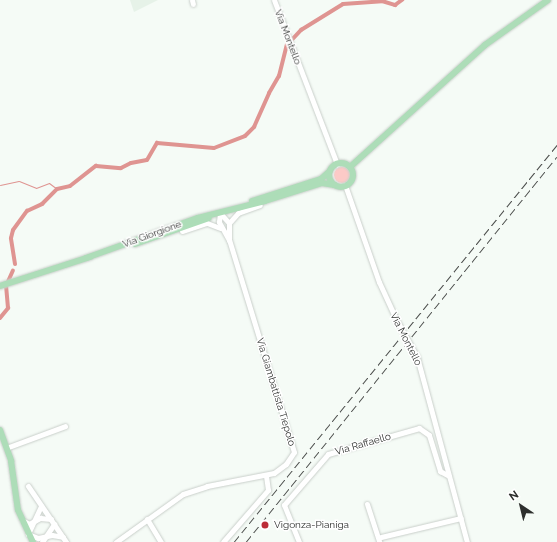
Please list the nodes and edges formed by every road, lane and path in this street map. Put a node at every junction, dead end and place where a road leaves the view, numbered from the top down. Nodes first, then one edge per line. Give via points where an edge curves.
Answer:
1 (274, 0) edge
2 (548, 0) edge
3 (337, 164) junction
4 (350, 167) junction
5 (330, 171) junction
6 (335, 185) junction
7 (345, 185) junction
8 (265, 201) junction
9 (245, 205) junction
10 (220, 213) junction
11 (229, 223) junction
12 (220, 228) junction
13 (228, 240) junction
14 (137, 243) junction
15 (86, 258) junction
16 (1, 286) edge
17 (65, 426) dead end
18 (0, 430) edge
19 (6, 448) junction
20 (266, 475) junction
21 (449, 476) junction
22 (28, 486) dead end
23 (367, 504) dead end
24 (41, 506) junction
25 (461, 518) junction
26 (21, 519) junction
27 (147, 519) junction
28 (52, 521) junction
29 (34, 522) junction
30 (28, 534) junction
31 (45, 536) junction
32 (380, 539) edge
33 (65, 540) edge
34 (33, 542) edge
35 (42, 542) edge
36 (116, 542) edge
37 (161, 542) edge
38 (223, 542) edge
39 (299, 542) edge
40 (467, 542) edge

1 - 3 street, Via Montello
2 - 4 main road via 485,45
3 - 4 main road via 344,163
3 - 5 main road
4 - 7 main road via 352,178
5 - 6 main road via 331,180
5 - 9 main road, Via Giorgione via 321,179 262,196
6 - 7 main road
6 - 8 main road, Via Giorgione via 322,183
7 - 21 street, Via Montello, bridge via 379,282 417,357
8 - 9 main road, Via Giorgione
8 - 11 street via 238,214
9 - 10 main road, Via Giorgione
10 - 11 street
10 - 12 street
10 - 14 main road, Via Giorgione via 199,223
10 - 15 main road, Via Giorgione via 183,222
11 - 13 street, Via Giambattista Tiepolo
12 - 13 street, Via Giambattista Tiepolo
12 - 14 street, Via Giorgione via 207,223
13 - 20 street, Via Giambattista Tiepolo via 294,452 280,469
14 - 15 main road, Via Giorgione
15 - 16 main road, Via Giorgione
17 - 19 street
18 - 19 main road
19 - 26 main road
20 - 27 street, Via Giambattista Tiepolo via 190,491
20 - 38 street via 268,490
21 - 25 street, Via Montello
21 - 39 street, Via Raffaello via 440,471 429,435 419,428 328,454 284,505
22 - 24 street
23 - 32 street
24 - 28 street
24 - 29 street
25 - 32 street
25 - 40 street, Via Montello
26 - 29 street via 29,524
26 - 30 main road
27 - 36 street, Via Giambattista Tiepolo
27 - 37 street
28 - 29 street via 40,518
28 - 31 street
28 - 33 street
29 - 30 street
30 - 31 street via 38,538
30 - 34 main road
31 - 33 street via 58,535
31 - 35 street

